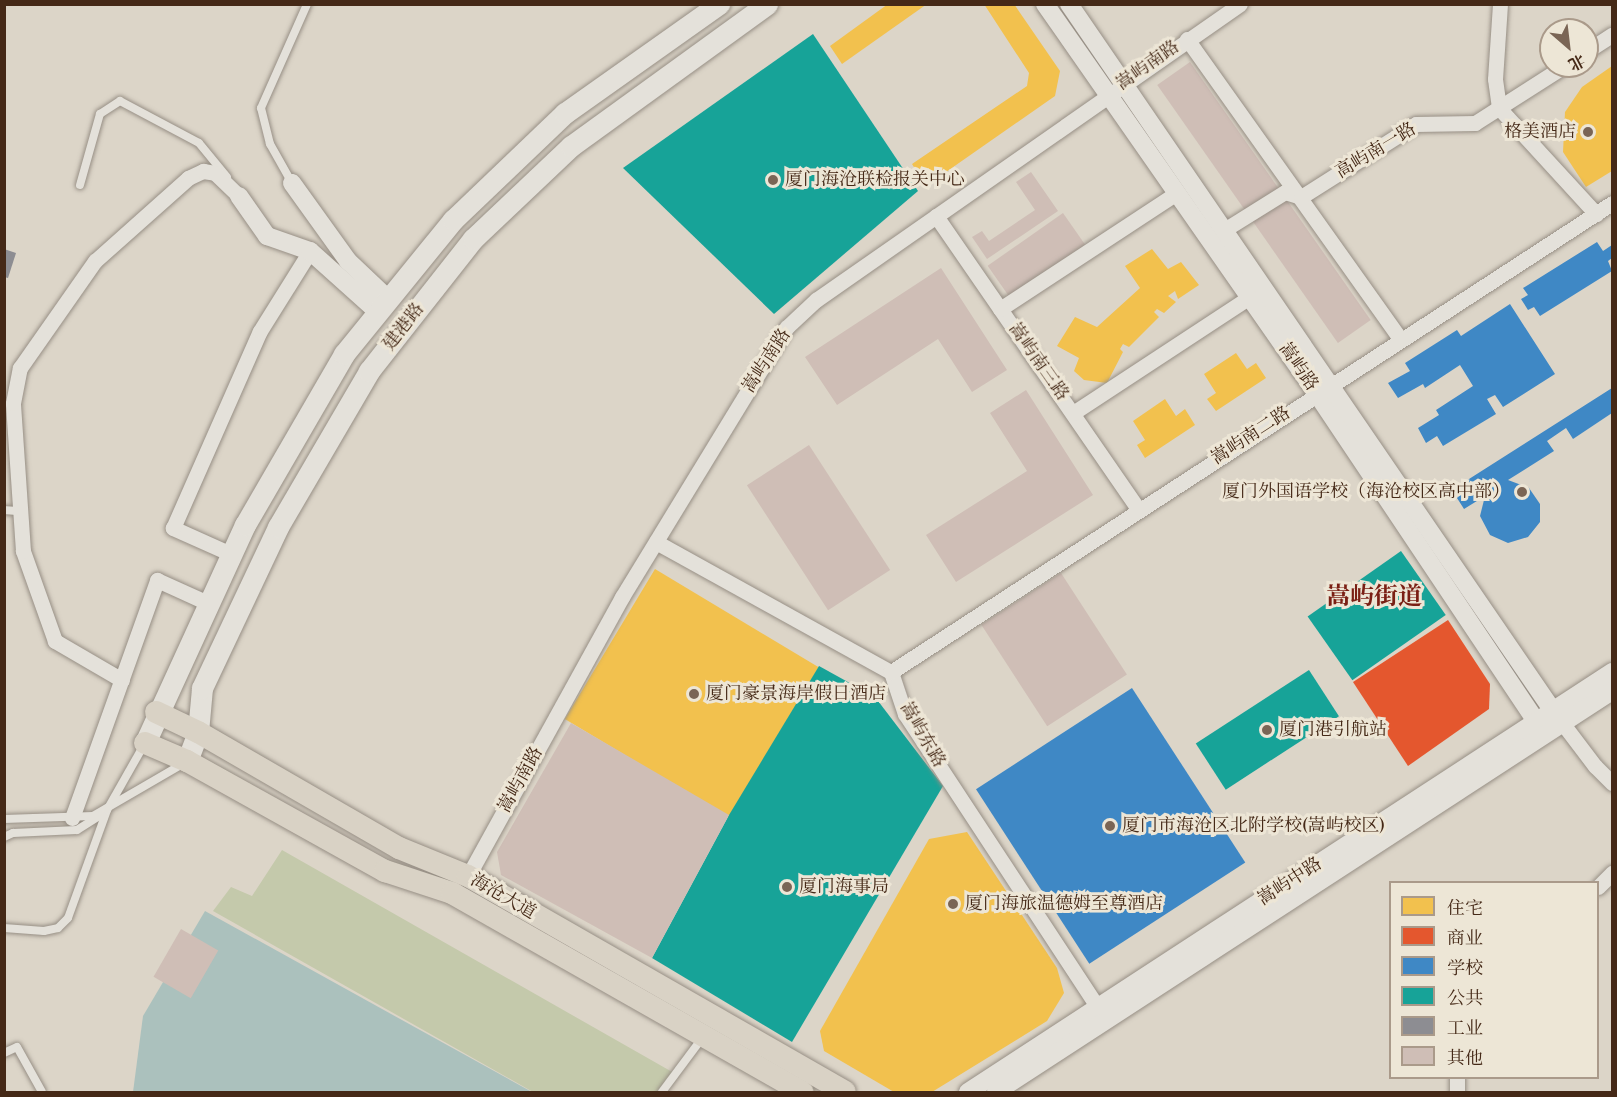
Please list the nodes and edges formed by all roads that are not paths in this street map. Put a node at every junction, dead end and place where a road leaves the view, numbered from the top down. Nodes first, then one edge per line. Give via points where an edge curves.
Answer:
1 (307, 4) edge
2 (719, 4) edge
3 (767, 4) edge
4 (1045, 4) edge
5 (1069, 4) edge
6 (1240, 4) edge
7 (1500, 4) edge
8 (1612, 35) edge
9 (1187, 39) junction
10 (1599, 43) edge
11 (1545, 78) edge
12 (1125, 81) junction
13 (1107, 94) junction
14 (1499, 108) junction
15 (292, 183) joint
16 (80, 185) dead end
17 (1175, 194) junction
18 (239, 196) junction
19 (1301, 197) junction
20 (1612, 203) edge
21 (1596, 214) junction
22 (936, 216) junction
23 (1224, 230) junction
24 (310, 251) junction
25 (1248, 298) junction
26 (383, 306) junction
27 (1000, 309) junction
28 (1400, 339) junction
29 (1332, 384) junction
30 (1317, 394) junction
31 (1073, 413) junction
32 (1138, 509) junction
33 (12, 510) edge
34 (656, 542) junction
35 (231, 554) junction
36 (208, 603) junction
37 (891, 672) junction
38 (1612, 672) edge
39 (122, 681) junction
40 (1612, 691) edge
41 (156, 712) junction
42 (1558, 717) junction
43 (1541, 728) junction
44 (198, 732) junction
45 (145, 743) junction
46 (187, 761) junction
47 (1612, 783) edge
48 (107, 810) junction
49 (72, 818) junction
50 (4, 819) edge
51 (4, 837) edge
52 (1612, 873) edge
53 (468, 876) junction
54 (1599, 886) edge
55 (4, 928) edge
56 (1104, 1011) junction
57 (704, 1036) junction
58 (4, 1045) edge
59 (17, 1047) junction
60 (4, 1053) edge
61 (42, 1092) edge
62 (662, 1092) edge
63 (802, 1092) edge
64 (845, 1092) edge
65 (968, 1092) edge
66 (996, 1092) edge

1 - 15 lane via 261,108 270,144
2 - 26 main road, 建港路 via 565,113 453,220
3 - 44 main road, 建港路 via 572,146 473,239 369,372 273,538 202,688
4 - 13 street, 嵩屿路
5 - 12 street, 嵩屿路
6 - 9 street, 嵩屿南路
7 - 14 street via 1495,79
8 - 10 street
9 - 12 street, 嵩屿南路
9 - 19 street
11 - 14 street, 高屿南一路
12 - 13 street, 嵩屿南路
12 - 23 street, 嵩屿路
13 - 17 street, 嵩屿路
13 - 22 street, 嵩屿南路
14 - 19 street, 高屿南一路 via 1474,123 1416,124
14 - 21 street
15 - 26 street
16 - 18 lane via 100,114 120,101 199,143 218,162
17 - 25 street, 嵩屿路
17 - 27 street
18 - 24 street via 267,236
18 - 33 street via 215,173 203,171 188,178 95,261 41,335 20,368 13,403
19 - 23 street, 高屿南一路 via 1285,192
19 - 28 street
20 - 21 street, 嵩屿南二路
21 - 28 street, 嵩屿南二路
22 - 27 street, 嵩屿南三路
22 - 34 street, 嵩屿南路 via 816,300 787,327
23 - 29 street, 嵩屿路
24 - 26 street
24 - 35 street via 260,331 173,528
25 - 30 street, 嵩屿路
25 - 31 street
26 - 35 main road, 建港路 via 344,354
27 - 31 street, 嵩屿南三路
28 - 29 street, 嵩屿南二路
29 - 30 street, 嵩屿南二路
29 - 42 street, 嵩屿路
30 - 32 street, 嵩屿南二路
30 - 43 street, 嵩屿路
31 - 32 street, 嵩屿南三路
32 - 37 street, 嵩屿南二路
33 - 39 street via 22,551 55,641
34 - 37 street
34 - 53 street, 嵩屿南路
35 - 36 main road, 建港路
36 - 39 street via 157,580
36 - 41 main road, 建港路
37 - 56 street, 嵩屿东路 via 905,714
38 - 42 street, 嵩屿中路
39 - 49 street
40 - 42 street, 嵩屿中路
41 - 44 main road, 海沧大道
41 - 45 main road, 建港路
42 - 43 street, 嵩屿中路
42 - 47 street via 1594,766
43 - 56 street, 嵩屿中路
44 - 46 main road, 建港路
44 - 53 main road, 海沧大道 via 399,848
45 - 46 main road, 海沧大道
45 - 48 lane
46 - 48 lane
46 - 57 main road, 海沧大道 via 386,872 453,893
48 - 49 lane
48 - 51 lane via 77,830 13,833
48 - 55 lane via 68,918 58,928 44,931
49 - 50 lane
52 - 54 street
53 - 64 main road, 海沧大道
56 - 65 street, 嵩屿中路
56 - 66 street, 嵩屿中路
57 - 62 lane
57 - 63 main road, 海沧大道
58 - 59 lane
59 - 60 lane
59 - 61 lane

